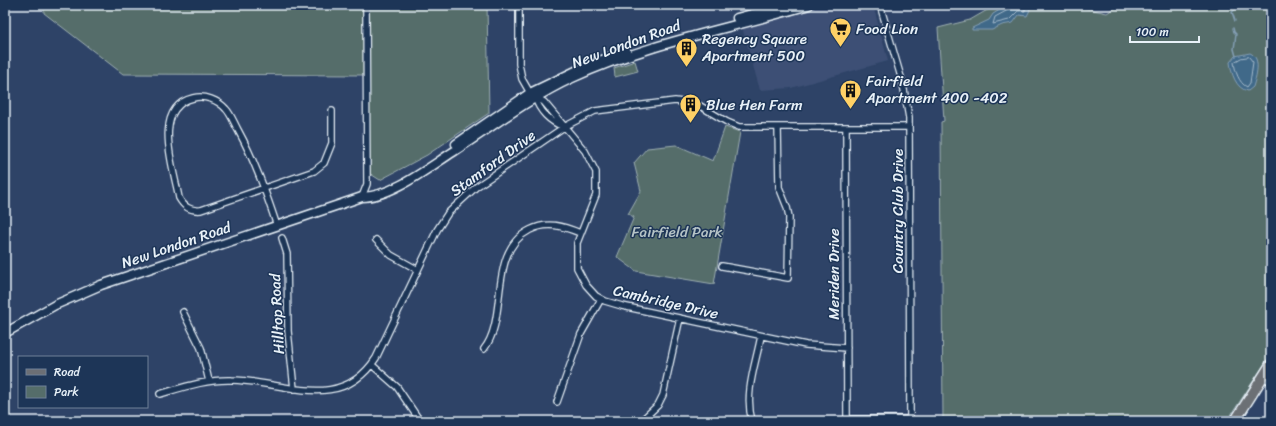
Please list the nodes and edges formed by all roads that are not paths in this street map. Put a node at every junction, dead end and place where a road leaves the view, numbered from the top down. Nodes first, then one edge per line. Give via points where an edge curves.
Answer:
1 (366, 5) edge
2 (520, 5) edge
3 (785, 5) edge
4 (809, 5) edge
5 (880, 5) edge
6 (533, 95) junction
7 (332, 111) dead end
8 (564, 127) junction
9 (778, 127) junction
10 (846, 127) junction
11 (910, 127) junction
12 (264, 189) junction
13 (362, 197) junction
14 (277, 226) junction
15 (580, 233) junction
16 (282, 238) dead end
17 (376, 240) dead end
18 (722, 266) dead end
19 (418, 270) junction
20 (601, 299) junction
21 (183, 312) dead end
22 (680, 318) junction
23 (5, 333) edge
24 (761, 336) junction
25 (846, 348) junction
26 (484, 349) dead end
27 (372, 365) junction
28 (1270, 367) edge
29 (1262, 378) junction
30 (208, 381) junction
31 (1271, 382) edge
32 (294, 389) junction
33 (160, 394) dead end
34 (558, 402) dead end
35 (847, 420) edge
36 (910, 420) edge
37 (420, 421) edge
38 (641, 421) edge
39 (752, 421) edge
40 (1235, 421) edge

1 - 13 street via 366,184
2 - 6 street via 520,69 522,79
3 - 6 main road, New London Road via 614,54 567,74
4 - 6 main road, New London Road via 648,48
5 - 11 street, Country Club Drive via 906,93
6 - 8 street, Cambridge Drive via 544,102
6 - 13 main road, New London Road via 413,177 371,197
7 - 12 street via 332,143 324,164 314,171
8 - 9 street, Stamford Drive via 595,111 679,101 703,106 733,125
8 - 15 street, Cambridge Drive via 589,156 596,172 596,195
8 - 19 street, Stamford Drive via 463,197 442,221
9 - 10 street, Stamford Drive
9 - 18 street via 779,187 786,201 789,217 788,278
10 - 11 street, Stamford Drive
10 - 25 street, Meriden Drive
11 - 36 street, Country Club Drive
12 - 12 street via 250,152 227,110 218,102 201,97 185,100 177,106 169,120 167,131 179,198 183,204 194,210 201,210
12 - 14 street
13 - 14 main road, New London Road
14 - 23 main road, New London Road via 84,292 36,314
15 - 20 street, Cambridge Drive via 576,248 577,268 586,286
15 - 26 street via 562,226 544,225 527,231 513,243 505,259 492,334
16 - 32 street, Hilltop Road via 287,254 288,331
17 - 19 street via 391,255
19 - 27 street, Stamford Drive
20 - 22 street, Cambridge Drive
20 - 34 street via 581,334
21 - 30 street via 201,348
22 - 24 street, Cambridge Drive
22 - 38 street via 663,395 658,405
24 - 25 street, Cambridge Drive via 815,347
24 - 39 street via 750,392 749,407
25 - 35 street, Meriden Drive
27 - 32 street, Stamford Drive via 354,381 334,390 314,392
27 - 37 street via 397,388
28 - 29 main road
29 - 31 street
29 - 40 main road
30 - 32 street, Stamford Drive via 234,380
30 - 33 street, Stamford Drive
35 - 36 street

